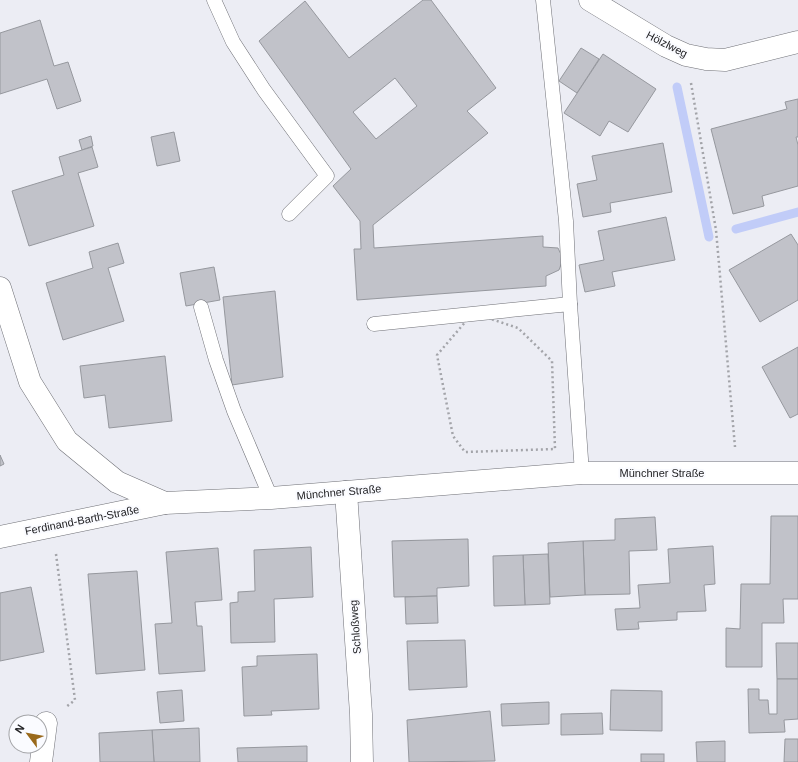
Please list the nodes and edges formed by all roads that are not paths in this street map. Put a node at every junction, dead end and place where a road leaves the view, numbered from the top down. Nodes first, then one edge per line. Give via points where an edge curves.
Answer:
1 (214, 0) edge
2 (543, 0) edge
3 (590, 0) edge
4 (798, 42) edge
5 (289, 214) dead end
6 (0, 288) edge
7 (570, 304) junction
8 (201, 307) dead end
9 (374, 324) dead end
10 (582, 473) junction
11 (798, 473) edge
12 (346, 492) junction
13 (271, 498) junction
14 (165, 503) junction
15 (0, 537) edge
16 (362, 762) edge

1 - 5 lane via 233,42 264,90 327,176
2 - 7 lane via 566,221
3 - 4 street, Hölzlweg via 666,46 706,60 725,60
6 - 14 street, Münchner Straße via 30,382 67,441 117,482
7 - 9 lane
7 - 10 lane
8 - 13 lane via 234,412
10 - 11 street, Münchner Straße
10 - 12 street, Münchner Straße
12 - 13 street, Münchner Straße
12 - 16 street, Schloßweg
13 - 14 street, Münchner Straße
14 - 15 street, Ferdinand-Barth-Straße

